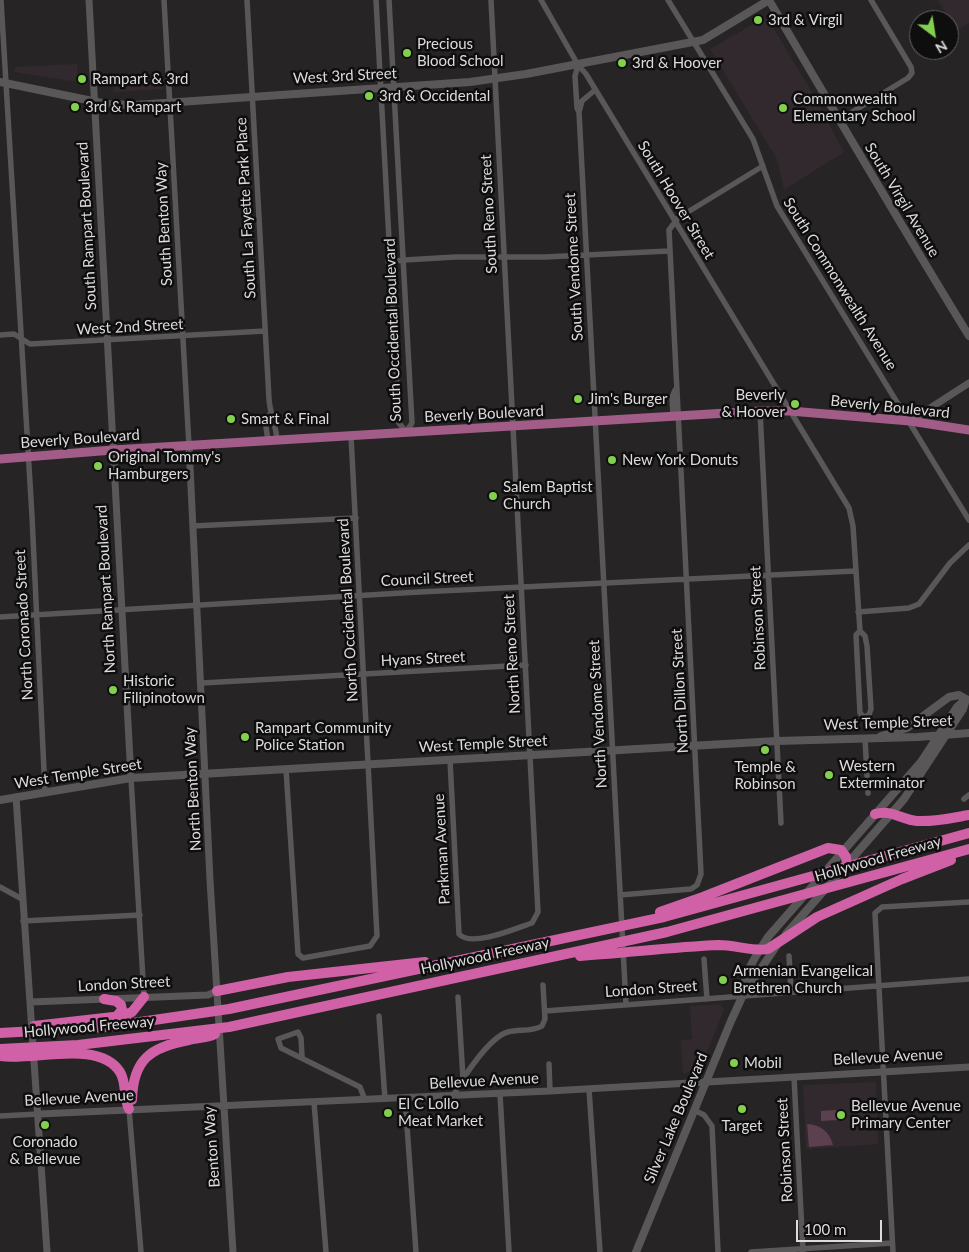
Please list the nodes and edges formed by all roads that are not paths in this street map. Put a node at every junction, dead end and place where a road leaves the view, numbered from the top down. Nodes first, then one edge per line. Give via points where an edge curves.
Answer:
1 (1, 0) edge
2 (89, 0) edge
3 (164, 0) edge
4 (247, 0) edge
5 (376, 0) edge
6 (389, 0) edge
7 (491, 0) edge
8 (541, 0) edge
9 (668, 0) edge
10 (769, 0) edge
11 (871, 0) edge
12 (694, 42) junction
13 (578, 65) junction
14 (495, 79) junction
15 (3, 83) edge
16 (380, 87) junction
17 (394, 87) junction
18 (595, 90) junction
19 (253, 96) junction
20 (93, 101) junction
21 (171, 104) junction
22 (579, 112) junction
23 (840, 120) junction
24 (763, 166) junction
25 (674, 221) junction
26 (669, 251) junction
27 (586, 255) junction
28 (504, 257) junction
29 (388, 261) junction
30 (403, 261) junction
31 (265, 331) junction
32 (0, 335) edge
33 (183, 336) junction
34 (969, 336) edge
35 (22, 339) junction
36 (107, 341) junction
37 (969, 383) edge
38 (760, 411) junction
39 (790, 411) junction
40 (270, 414) junction
41 (676, 416) junction
42 (595, 421) junction
43 (910, 421) junction
44 (512, 427) junction
45 (969, 430) edge
46 (406, 432) junction
47 (351, 436) junction
48 (273, 440) junction
49 (189, 446) junction
50 (113, 450) junction
51 (28, 456) junction
52 (0, 458) edge
53 (356, 518) junction
54 (969, 520) edge
55 (193, 526) junction
56 (969, 545) edge
57 (855, 571) junction
58 (768, 576) junction
59 (686, 580) junction
60 (604, 584) junction
61 (522, 589) junction
62 (360, 596) junction
63 (197, 604) junction
64 (121, 610) junction
65 (858, 612) junction
66 (37, 615) junction
67 (0, 617) edge
68 (860, 631) junction
69 (526, 665) junction
70 (364, 674) junction
71 (202, 683) junction
72 (968, 697) edge
73 (968, 734) edge
74 (865, 738) junction
75 (878, 738) junction
76 (777, 741) junction
77 (696, 746) junction
78 (612, 750) junction
79 (530, 755) junction
80 (450, 760) junction
81 (369, 764) junction
82 (286, 769) junction
83 (206, 773) junction
84 (131, 778) junction
85 (45, 792) junction
86 (868, 793) dead end
87 (16, 797) junction
88 (0, 800) edge
89 (892, 813) junction
90 (875, 814) junction
91 (969, 815) edge
92 (781, 822) dead end
93 (969, 833) edge
94 (969, 849) edge
95 (843, 851) junction
96 (969, 854) edge
97 (847, 865) junction
98 (0, 887) edge
99 (620, 895) junction
100 (22, 899) junction
101 (969, 902) edge
102 (140, 914) junction
103 (23, 921) junction
104 (639, 921) junction
105 (461, 936) joint
106 (776, 946) junction
107 (605, 950) junction
108 (759, 950) junction
109 (789, 956) dead end
110 (473, 958) junction
111 (704, 959) dead end
112 (969, 979) edge
113 (878, 984) junction
114 (543, 985) dead end
115 (791, 991) junction
116 (217, 995) junction
117 (743, 995) junction
118 (144, 997) junction
119 (458, 997) dead end
120 (104, 999) junction
121 (707, 999) junction
122 (31, 1002) junction
123 (626, 1004) junction
124 (545, 1010) junction
125 (380, 1016) dead end
126 (116, 1017) junction
127 (229, 1027) junction
128 (0, 1028) edge
129 (50, 1028) junction
130 (14, 1030) junction
131 (0, 1034) edge
132 (220, 1041) joint
133 (0, 1049) edge
134 (51, 1051) junction
135 (16, 1052) junction
136 (0, 1056) edge
137 (302, 1056) junction
138 (549, 1064) dead end
139 (969, 1066) edge
140 (882, 1071) junction
141 (794, 1077) junction
142 (463, 1078) junction
143 (706, 1082) junction
144 (589, 1089) junction
145 (550, 1091) junction
146 (500, 1094) junction
147 (453, 1096) junction
148 (405, 1098) junction
149 (384, 1099) junction
150 (365, 1100) junction
151 (314, 1102) junction
152 (223, 1105) junction
153 (129, 1109) junction
154 (694, 1110) junction
155 (38, 1114) junction
156 (0, 1116) edge
157 (892, 1243) junction
158 (803, 1251) edge
159 (47, 1252) edge
160 (140, 1252) edge
161 (233, 1252) edge
162 (326, 1252) edge
163 (416, 1252) edge
164 (509, 1252) edge
165 (600, 1252) edge
166 (636, 1252) edge
167 (718, 1252) edge
168 (751, 1252) edge
169 (892, 1252) edge

1 - 15 street, North Coronado Street
2 - 20 street, South Rampart Boulevard
3 - 21 street, South Benton Way
4 - 19 street, South La Fayette Park Place
5 - 16 street, South Occidental Boulevard
6 - 17 street, South Occidental Boulevard
7 - 14 street, South Reno Street
8 - 13 street, South Hoover Street
9 - 12 street, South Commonwealth Avenue
10 - 12 main road, West 3rd Street via 703,40
10 - 23 main road, South Virgil Avenue
11 - 23 street via 912,72 908,78
12 - 13 main road, West 3rd Street
12 - 24 street, South Commonwealth Avenue via 752,139
13 - 14 main road, West 3rd Street
13 - 18 street, South Hoover Street
13 - 22 street, South Vendome Street via 575,76 576,108
14 - 17 main road, West 3rd Street
14 - 28 street, South Reno Street
15 - 20 main road, West 3rd Street
15 - 35 street, North Coronado Street
16 - 17 main road, West 3rd Street
16 - 19 main road, West 3rd Street
16 - 29 street, South Occidental Boulevard
17 - 30 street, South Occidental Boulevard
18 - 22 street via 582,101
18 - 25 street, South Hoover Street
19 - 21 main road, West 3rd Street
19 - 31 street, South La Fayette Park Place
20 - 21 main road, West 3rd Street via 135,106
20 - 36 street, South Rampart Boulevard
21 - 33 street, South Benton Way
22 - 27 street, South Vendome Street
23 - 34 main road, South Virgil Avenue
24 - 25 street
24 - 43 street, South Commonwealth Avenue via 777,206
25 - 26 street, North Dillon Street via 669,230
25 - 39 street, South Hoover Street
26 - 27 street
26 - 41 street, North Dillon Street via 678,396
27 - 28 street
27 - 42 street, South Vendome Street
28 - 30 street
28 - 44 street, South Reno Street
29 - 30 street
29 - 46 street, South Occidental Boulevard via 399,424
30 - 46 street, South Occidental Boulevard via 412,423
31 - 33 street, West 2nd Street
31 - 40 street, South La Fayette Park Place
32 - 35 street, West 2nd Street via 14,334
33 - 36 street, West 2nd Street
33 - 49 street, South Benton Way
35 - 36 street, West 2nd Street via 30,344
35 - 51 street, North Coronado Street
36 - 50 street, South Rampart Boulevard
37 - 43 street
38 - 39 main road, Beverly Boulevard
38 - 41 main road, Beverly Boulevard
38 - 58 street, Robinson Street
39 - 43 main road, Beverly Boulevard
39 - 57 street, South Hoover Street via 851,514
40 - 48 street, South La Fayette Park Place via 274,421
40 - 48 street, South La Fayette Park Place via 265,421
41 - 42 main road, Beverly Boulevard
41 - 59 street, North Dillon Street
42 - 44 main road, Beverly Boulevard
42 - 60 street, North Vendome Street
43 - 45 main road, Beverly Boulevard
43 - 54 street, South Commonwealth Avenue
44 - 46 main road, Beverly Boulevard
44 - 61 street, North Reno Street
46 - 47 main road, Beverly Boulevard
47 - 48 main road, Beverly Boulevard
47 - 53 street, North Occidental Boulevard
48 - 49 main road, Beverly Boulevard
49 - 50 main road, Beverly Boulevard
49 - 55 street, North Benton Way
50 - 51 main road, Beverly Boulevard
50 - 64 street, North Rampart Boulevard
51 - 52 main road, Beverly Boulevard
51 - 66 street, North Coronado Street
53 - 55 street
53 - 62 street, North Occidental Boulevard
55 - 63 street, North Benton Way
56 - 65 street via 915,606
57 - 58 street, Council Street
57 - 65 street, South Hoover Street
58 - 59 street, Council Street
58 - 76 street, Robinson Street
59 - 60 street, Council Street
59 - 77 street, North Dillon Street
60 - 61 street, Council Street
60 - 78 street, North Vendome Street
61 - 62 street, Council Street
61 - 69 street, North Reno Street
62 - 63 street, Council Street
62 - 70 street, North Occidental Boulevard
63 - 64 street, Council Street
63 - 71 street, North Benton Way
64 - 66 street, Council Street
64 - 84 street, North Rampart Boulevard
65 - 68 street, South Hoover Street
66 - 67 street, Council Street
66 - 85 street, North Coronado Street
68 - 68 street via 856,635 860,713 864,717 869,715 870,709 867,646
69 - 70 street, Hyans Street
69 - 79 street, North Reno Street
70 - 71 street, Hyans Street
70 - 81 street, North Occidental Boulevard
71 - 83 street, North Benton Way
72 - 75 main road via 949,697 907,728
72 - 89 main road, Silver Lake Boulevard via 916,783
72 - 90 main road, Silver Lake Boulevard via 957,707 921,762
73 - 75 main road, West Temple Street
74 - 75 main road, West Temple Street
74 - 76 main road, West Temple Street
74 - 86 street
76 - 77 main road, West Temple Street
76 - 92 street, Robinson Street
77 - 78 main road, West Temple Street
77 - 99 street, North Dillon Street via 700,882 682,891
78 - 79 main road, West Temple Street
78 - 99 street, North Vendome Street
79 - 80 main road, West Temple Street
79 - 105 street, North Reno Street via 538,917 532,923 489,937 467,939
80 - 81 main road, West Temple Street
80 - 105 street, Parkman Avenue via 458,931
81 - 82 main road, West Temple Street
81 - 82 street, North Occidental Boulevard via 376,941 370,946 304,958 298,954
82 - 83 main road, West Temple Street
83 - 84 main road, West Temple Street
83 - 116 street, North Benton Way
84 - 85 main road, West Temple Street
84 - 102 street, North Rampart Boulevard
85 - 87 main road, West Temple Street
87 - 88 main road, West Temple Street
87 - 100 street
89 - 90 highway
89 - 91 highway via 905,820 917,821
89 - 97 main road, Silver Lake Boulevard
90 - 95 main road, Silver Lake Boulevard
93 - 104 highway, Hollywood Freeway via 794,883
94 - 107 highway, Hollywood Freeway
95 - 97 highway
95 - 104 highway via 828,848
95 - 108 main road, Silver Lake Boulevard
96 - 106 highway via 902,879 817,917
97 - 106 main road, Silver Lake Boulevard
98 - 100 street
99 - 123 street, North Vendome Street
100 - 103 street
101 - 113 street via 877,909
102 - 103 street
102 - 118 street, North Rampart Boulevard
103 - 122 street
104 - 110 highway, Hollywood Freeway
106 - 108 highway
106 - 117 main road, Silver Lake Boulevard
107 - 108 highway via 725,945
107 - 127 highway, Hollywood Freeway via 549,958
108 - 117 main road, Silver Lake Boulevard via 744,984
109 - 115 street
110 - 116 highway via 288,977
110 - 129 highway, Hollywood Freeway via 204,1014 132,1024
111 - 121 street
112 - 113 street, London Street
113 - 115 street, London Street
113 - 140 street
114 - 124 street
115 - 117 street, London Street
116 - 118 street, London Street
116 - 132 street, North Benton Way
117 - 121 street, London Street
117 - 143 main road, Silver Lake Boulevard
118 - 120 street, London Street
118 - 126 highway via 132,1012
119 - 142 street
120 - 122 street, London Street
120 - 126 highway via 121,1005 122,1010
121 - 123 street, London Street
122 - 155 street
123 - 124 street, London Street
124 - 142 street via 542,1026 498,1037
125 - 149 street
126 - 129 highway
127 - 134 highway, Hollywood Freeway
127 - 153 highway via 212,1036 167,1044 151,1052 134,1076
128 - 130 highway
129 - 130 highway
130 - 131 highway, Hollywood Freeway
132 - 152 street, Benton Way
133 - 135 highway, Hollywood Freeway
134 - 135 highway, Hollywood Freeway
134 - 153 highway via 108,1059 123,1078
135 - 136 highway
137 - 137 street via 298,1032 278,1039 281,1048
137 - 150 street via 360,1087
138 - 145 street
139 - 140 street, Bellevue Avenue
140 - 141 street, Bellevue Avenue
140 - 157 street
141 - 143 street, Bellevue Avenue
141 - 158 street, Robinson Street
142 - 147 street
143 - 144 street, Bellevue Avenue
143 - 154 main road, Silver Lake Boulevard
144 - 145 street, Bellevue Avenue
144 - 165 street
145 - 146 street, Bellevue Avenue
146 - 147 street, Bellevue Avenue
146 - 164 street
147 - 148 street, Bellevue Avenue
148 - 149 street, Bellevue Avenue
148 - 163 street
149 - 150 street, Bellevue Avenue
150 - 151 street, Bellevue Avenue
151 - 152 street, Bellevue Avenue
151 - 162 street
152 - 153 street, Bellevue Avenue
152 - 161 street, Benton Way
153 - 155 street, Bellevue Avenue
153 - 160 street
154 - 166 main road, Silver Lake Boulevard
154 - 167 street via 704,1115 712,1126
155 - 156 street, Bellevue Avenue
155 - 159 street
157 - 158 street
157 - 169 street
158 - 168 street

